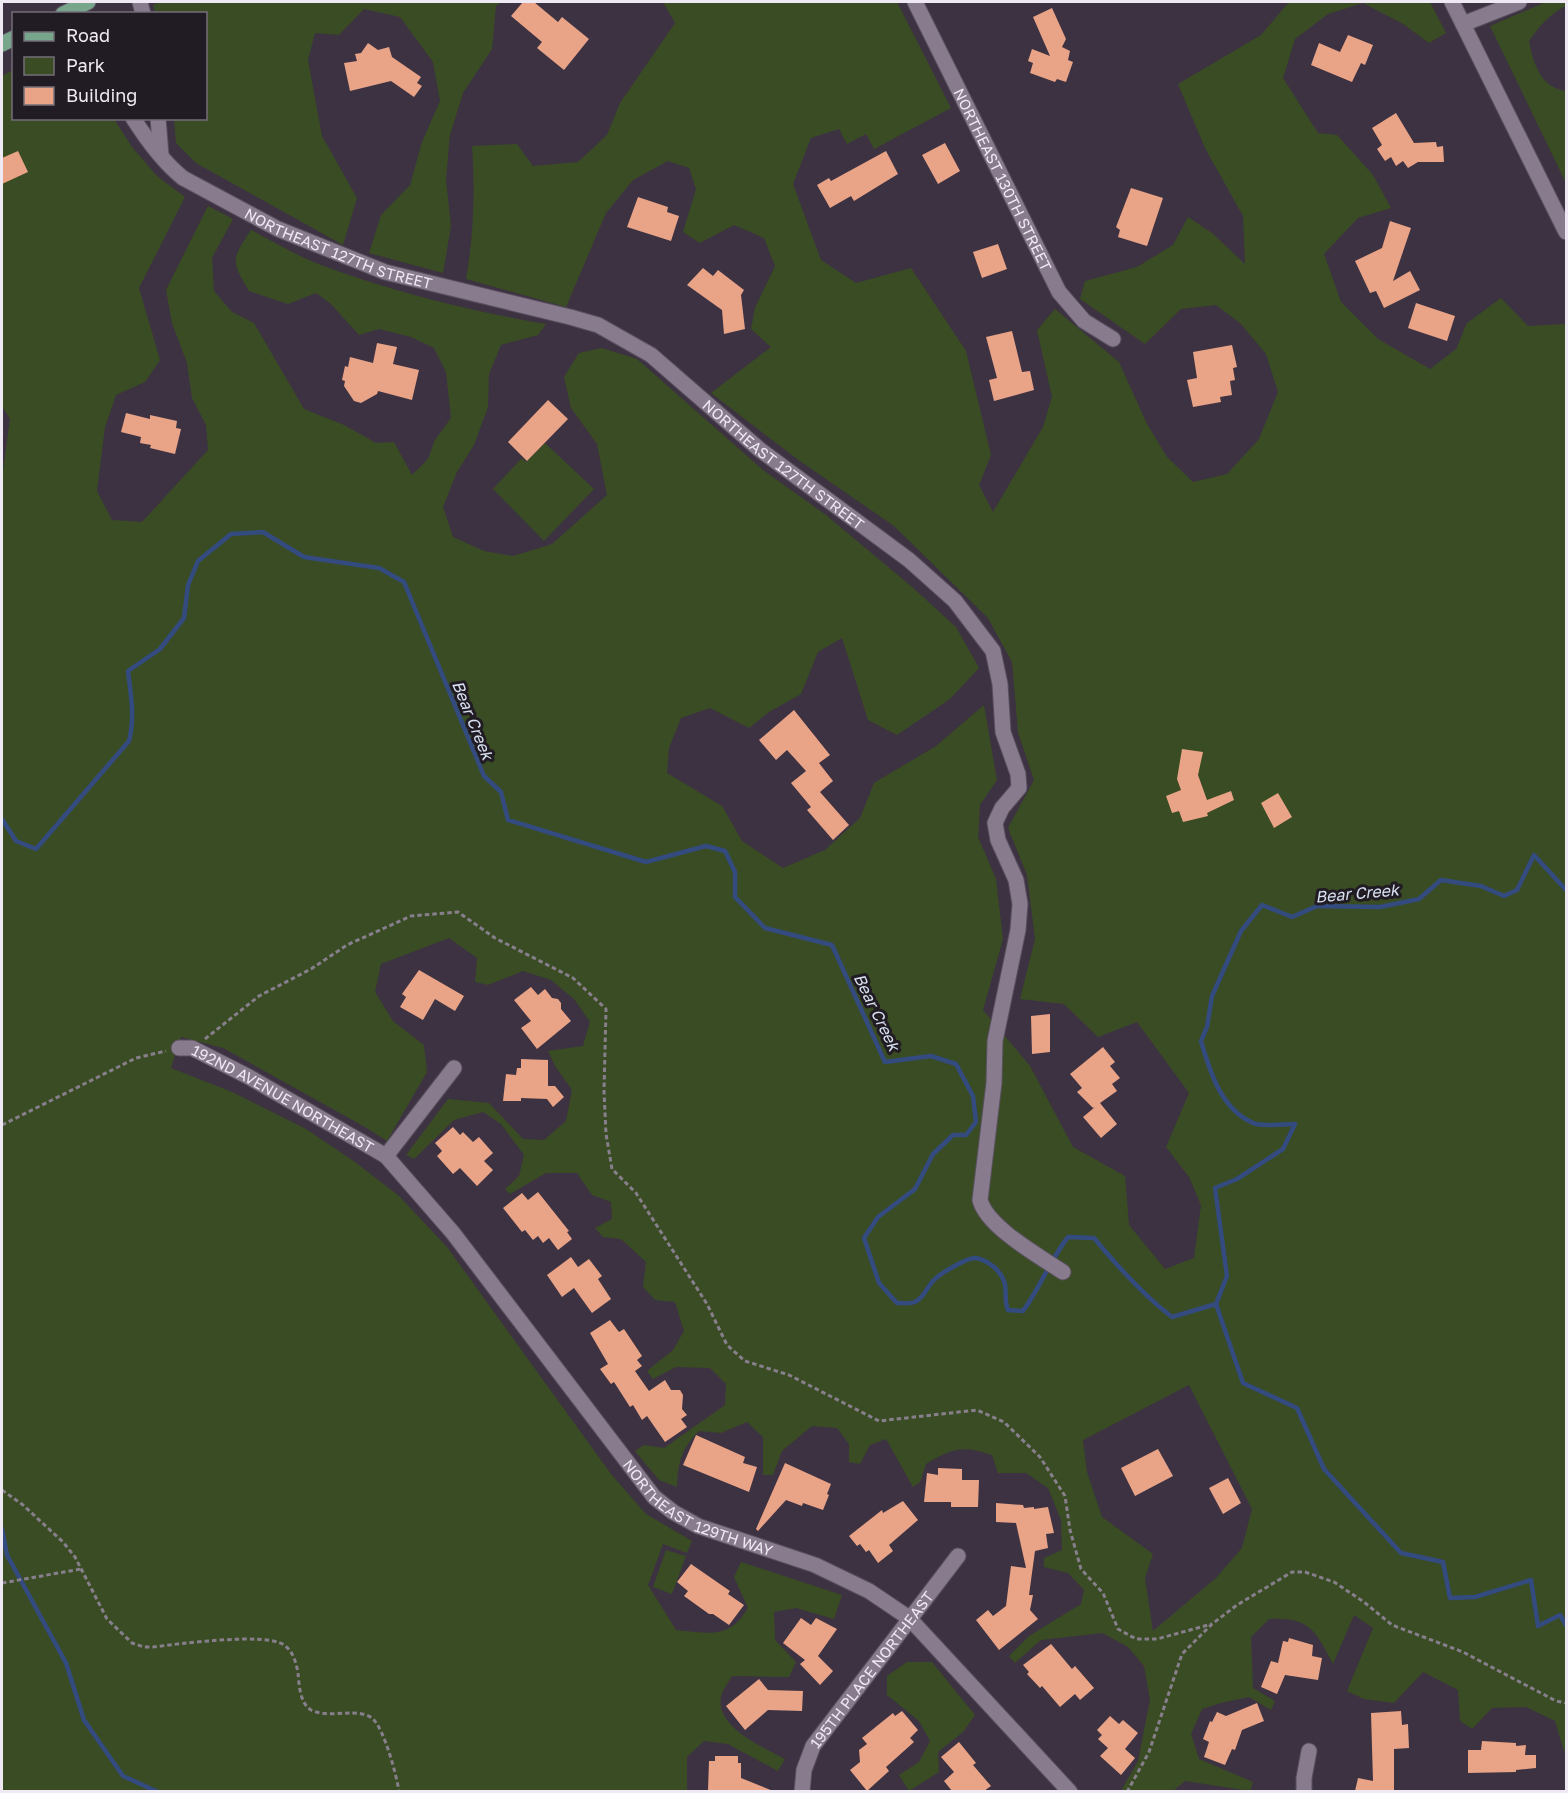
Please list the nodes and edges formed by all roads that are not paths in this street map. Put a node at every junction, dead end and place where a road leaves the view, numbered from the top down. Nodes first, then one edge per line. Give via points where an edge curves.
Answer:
1 (915, 2) edge
2 (1452, 2) edge
3 (1519, 2) edge
4 (1463, 24) junction
5 (135, 120) edge
6 (158, 120) edge
7 (161, 155) junction
8 (1566, 232) edge
9 (1113, 339) dead end
10 (185, 1048) road end
11 (454, 1068) dead end
12 (386, 1156) junction
13 (1063, 1272) dead end
14 (958, 1556) dead end
15 (909, 1618) junction
16 (1309, 1751) dead end
17 (802, 1791) edge
18 (1070, 1791) edge
19 (1304, 1791) edge

1 - 9 street, NORTHEAST 130TH STREET via 1059,292 1084,321
2 - 4 street
3 - 4 street
4 - 8 street
5 - 7 street, NORTHEAST 127TH STREET
6 - 7 street
7 - 13 street, NORTHEAST 127TH STREET via 172,169 203,189 278,229 351,260 385,272 570,317 623,339 651,355 759,449 909,560 955,601 993,651 1003,732 1018,774 1018,788 995,823 998,840 1016,880 1020,904 995,1041 989,1137 980,1200 988,1217
10 - 12 street, 192ND AVENUE NORTHEAST via 286,1098
11 - 12 street
12 - 15 street, NORTHEAST 129TH WAY via 453,1233 654,1497 698,1526 826,1570 869,1591
14 - 15 street, 195TH PLACE NORTHEAST
15 - 17 street, 195TH PLACE NORTHEAST via 813,1746 804,1770
15 - 18 street, NORTHEAST 129TH WAY
16 - 19 street

